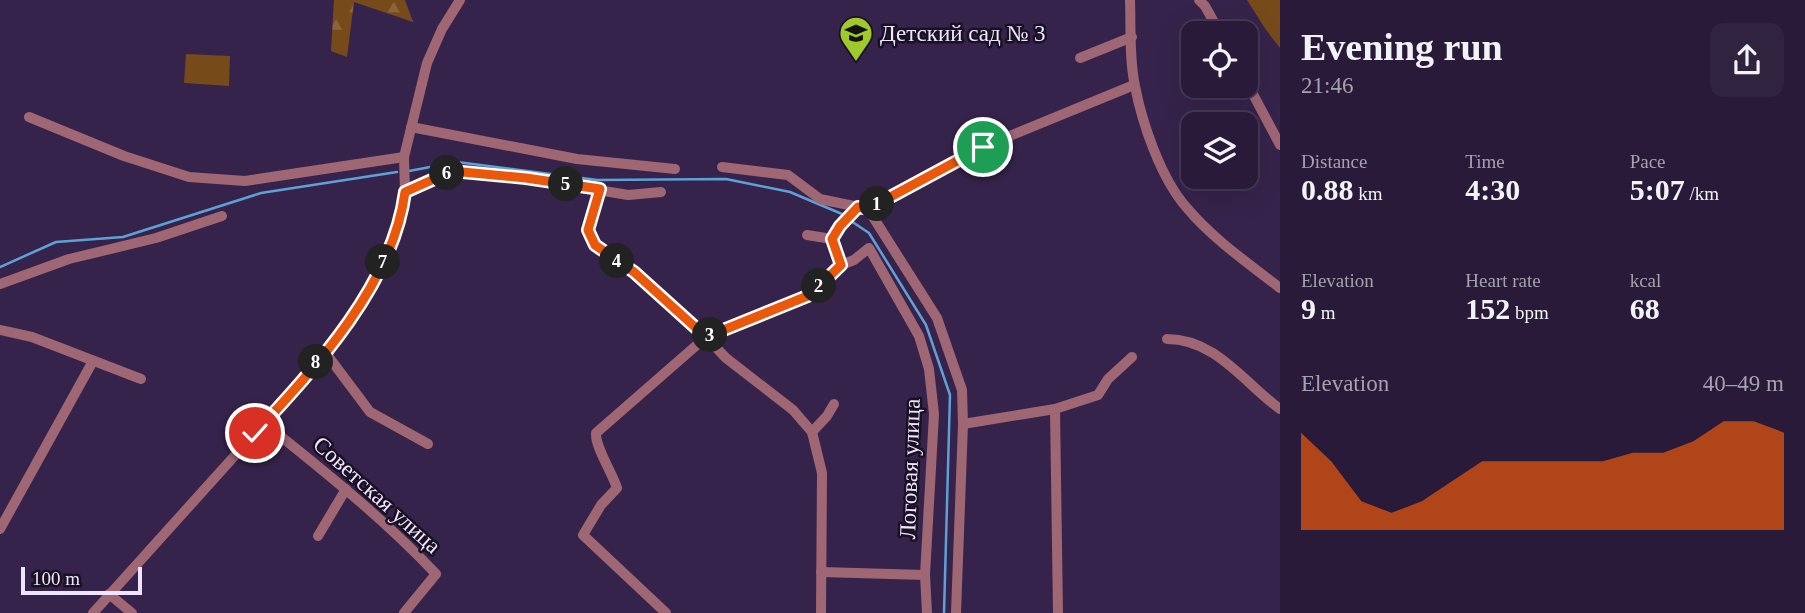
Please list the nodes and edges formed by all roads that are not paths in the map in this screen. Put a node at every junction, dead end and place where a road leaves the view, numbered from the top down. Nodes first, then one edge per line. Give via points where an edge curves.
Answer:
1 (460, 0) edge
2 (1130, 0) edge
3 (1199, 0) edge
4 (1213, 21) edge
5 (1132, 37) junction
6 (1080, 58) dead end
7 (1134, 85) junction
8 (1255, 98) edge
9 (29, 117) dead end
10 (411, 128) junction
11 (1280, 145) edge
12 (404, 157) junction
13 (722, 167) dead end
14 (676, 169) dead end
15 (600, 189) junction
16 (405, 192) junction
17 (661, 192) dead end
18 (863, 208) junction
19 (222, 216) dead end
20 (807, 235) dead end
21 (832, 239) junction
22 (841, 265) junction
23 (0, 284) edge
24 (1280, 288) edge
25 (0, 330) edge
26 (706, 337) junction
27 (1167, 339) dead end
28 (325, 352) junction
29 (1132, 357) dead end
30 (93, 361) junction
31 (141, 379) dead end
32 (834, 404) dead end
33 (1055, 409) junction
34 (1280, 409) edge
35 (270, 416) junction
36 (963, 424) junction
37 (812, 432) junction
38 (255, 433) junction
39 (279, 435) junction
40 (428, 444) dead end
41 (346, 489) junction
42 (0, 529) edge
43 (318, 536) dead end
44 (821, 572) junction
45 (925, 575) junction
46 (109, 594) junction
47 (93, 613) edge
48 (132, 613) edge
49 (404, 613) edge
50 (666, 613) edge
51 (821, 613) edge
52 (927, 613) edge
53 (956, 613) edge
54 (1058, 613) edge

1 - 10 street via 427,63
2 - 5 street
3 - 4 street
5 - 6 street
5 - 7 street
7 - 18 street via 983,147
7 - 24 street via 1168,180 1186,208
8 - 11 street
9 - 12 street via 189,177 245,181
10 - 12 street
10 - 14 street via 577,159
12 - 16 street
13 - 18 street via 788,174 820,199
15 - 16 street via 452,171
15 - 17 street via 628,195
15 - 26 street via 588,230 595,245 634,272
16 - 28 street via 394,240 354,317
18 - 21 street via 840,226
18 - 36 street via 937,318 962,390
19 - 23 street via 69,259
20 - 21 street
21 - 22 street
22 - 26 street, Логовая улица via 810,295
22 - 45 street, Логовая улица via 869,248 919,337 929,369 934,415
25 - 30 street
26 - 37 street via 793,410
26 - 50 street, Логовая улица via 596,433 617,488 583,534
27 - 34 street via 1181,339 1222,357
28 - 35 street
28 - 40 street via 370,412
29 - 33 street via 1098,395
30 - 31 street
30 - 42 street
32 - 37 street
33 - 36 street
33 - 54 street
35 - 38 street
35 - 39 street
36 - 53 street
37 - 44 street via 822,473
38 - 39 street, Советская улица
38 - 46 street
39 - 41 street, Советская улица
41 - 43 street
41 - 49 street, Советская улица via 436,573
44 - 45 street
44 - 51 street
45 - 52 street, Логовая улица
46 - 47 street
46 - 48 street

